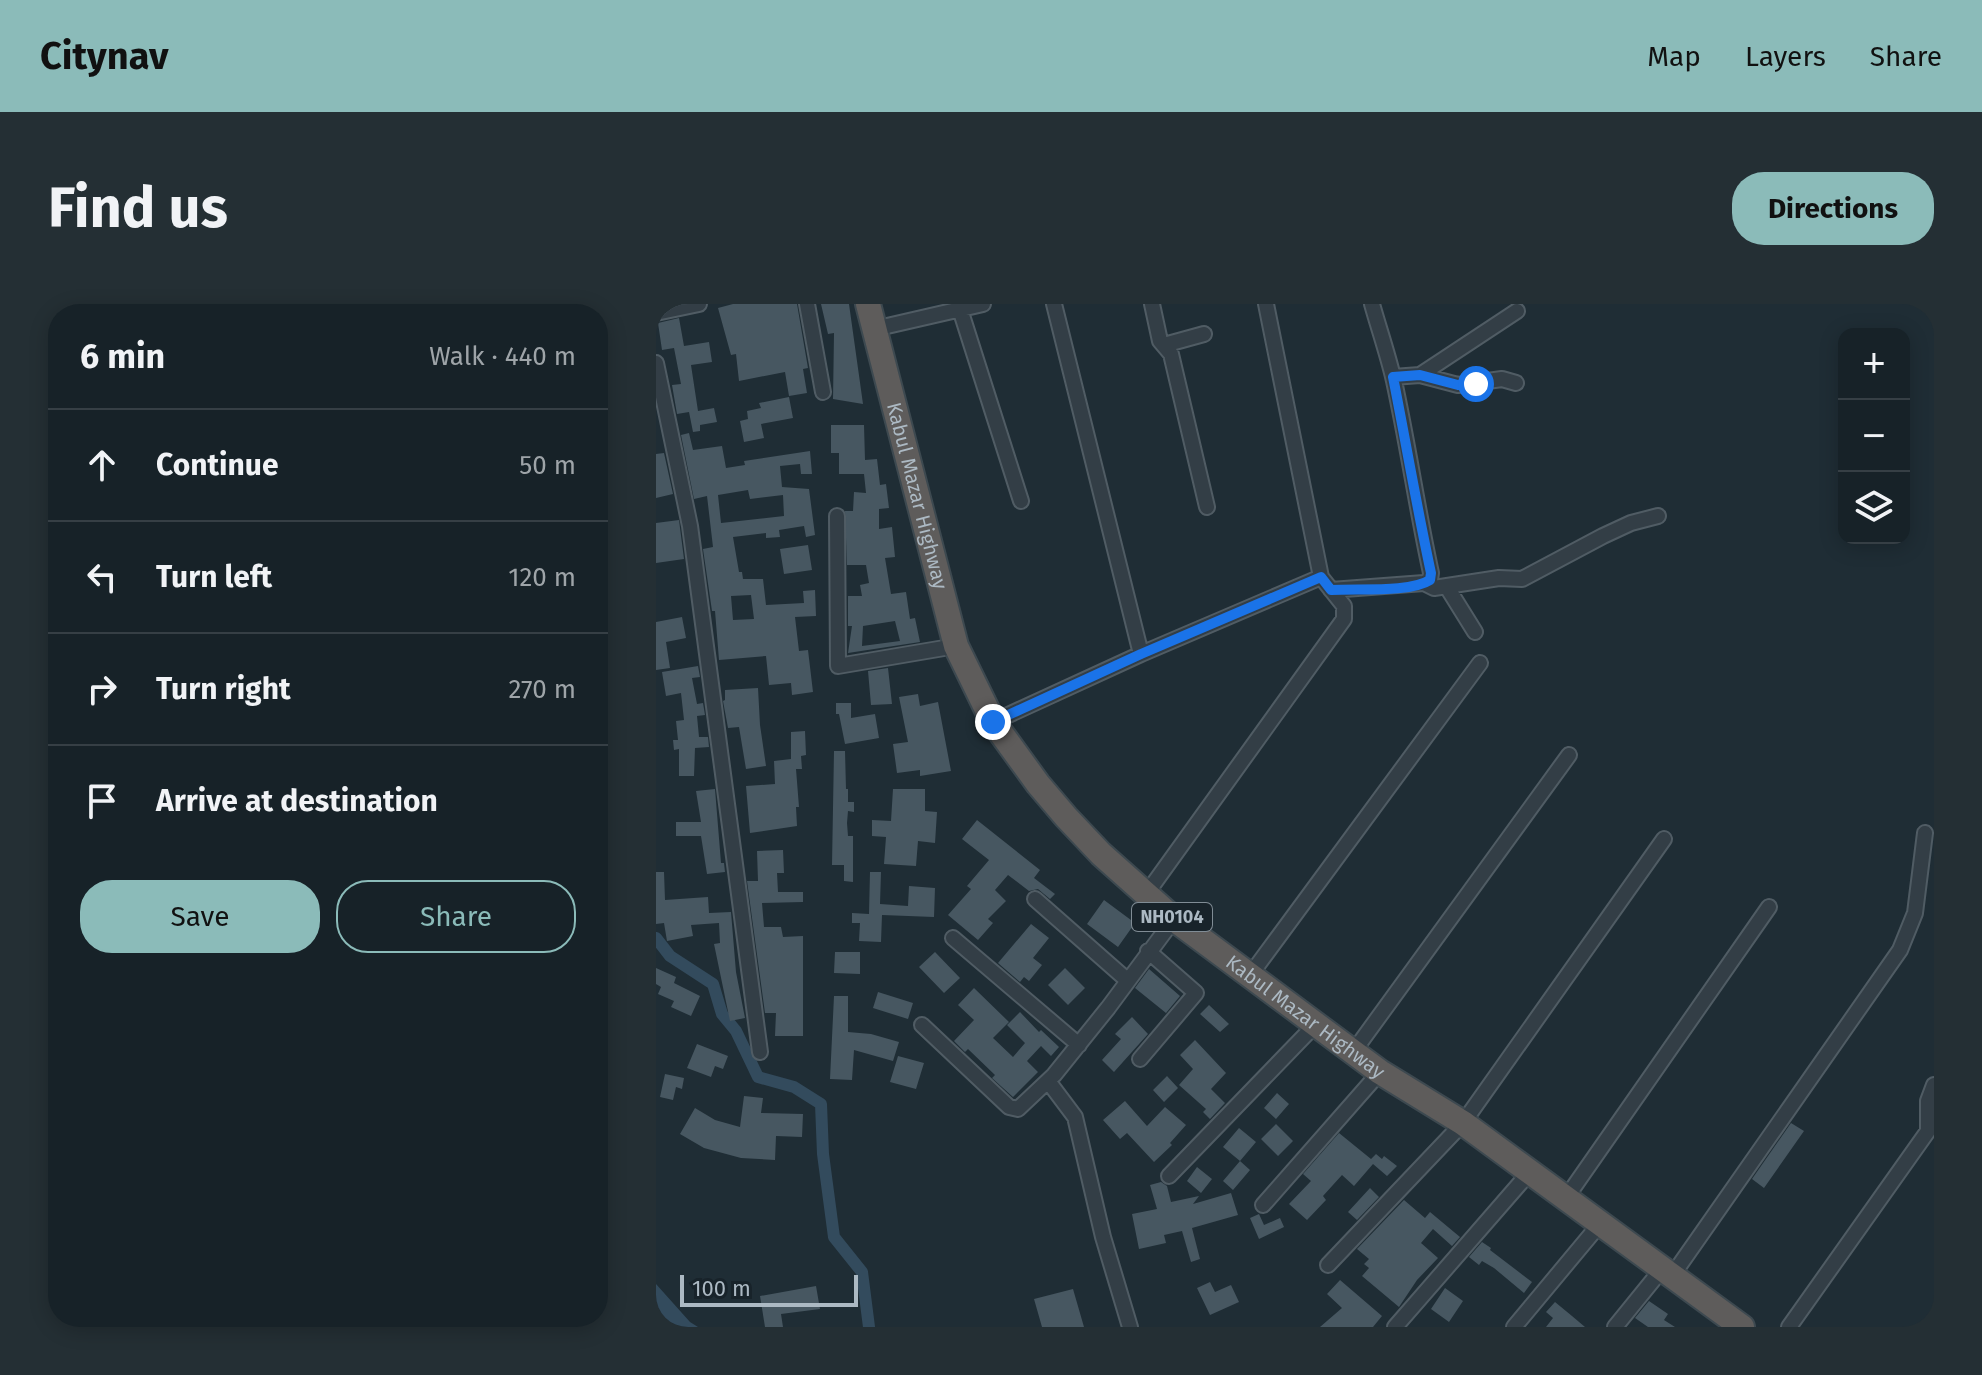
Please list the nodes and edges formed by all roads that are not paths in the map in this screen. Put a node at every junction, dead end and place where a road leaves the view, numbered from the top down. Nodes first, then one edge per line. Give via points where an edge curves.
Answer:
1 (699, 304) edge
2 (807, 304) edge
3 (868, 304) edge
4 (912, 304) edge
5 (983, 304) edge
6 (1054, 304) edge
7 (1152, 304) edge
8 (1266, 304) edge
9 (1372, 304) edge
10 (960, 309) junction
11 (1517, 311) dead end
12 (656, 313) edge
13 (917, 320) junction
14 (874, 329) junction
15 (1204, 334) dead end
16 (1164, 345) junction
17 (656, 363) edge
18 (1420, 375) junction
19 (1393, 377) junction
20 (1516, 383) dead end
21 (823, 392) dead end
22 (1021, 501) dead end
23 (1207, 507) dead end
24 (837, 516) dead end
25 (1658, 516) dead end
26 (1321, 577) junction
27 (1424, 583) junction
28 (1447, 587) junction
29 (1331, 590) junction
30 (1475, 632) dead end
31 (956, 646) junction
32 (1141, 654) junction
33 (1480, 663) dead end
34 (993, 722) junction
35 (1569, 755) dead end
36 (1925, 833) dead end
37 (1664, 839) dead end
38 (1147, 893) junction
39 (1035, 899) dead end
40 (1769, 907) dead end
41 (1174, 919) junction
42 (953, 938) dead end
43 (1148, 951) junction
44 (1251, 974) junction
45 (1127, 980) junction
46 (1316, 1024) junction
47 (922, 1025) dead end
48 (1079, 1045) junction
49 (1354, 1051) junction
50 (760, 1052) dead end
51 (1140, 1059) dead end
52 (1380, 1072) junction
53 (1048, 1081) junction
54 (1934, 1085) edge
55 (1463, 1123) junction
56 (1529, 1173) junction
57 (1169, 1176) dead end
58 (1566, 1198) junction
59 (1263, 1205) dead end
60 (1599, 1225) junction
61 (1328, 1265) dead end
62 (1667, 1272) junction
63 (1736, 1325) edge
64 (1130, 1327) edge
65 (1395, 1327) edge
66 (1514, 1327) edge
67 (1615, 1327) edge
68 (1789, 1327) edge

1 - 12 street
2 - 21 street
3 - 14 highway, Kabul Mazar Highway / NH0104
4 - 13 street
5 - 10 street
6 - 32 street
7 - 16 street
8 - 26 street
9 - 19 street
10 - 13 street
10 - 22 street
11 - 18 street
13 - 14 street
14 - 31 highway, Kabul Mazar Highway / NH0104
15 - 16 street
16 - 23 street via 1171,354
17 - 50 street via 690,526
18 - 19 street
18 - 20 street via 1458,385 1502,379
19 - 27 street via 1431,573
24 - 31 street via 838,666
25 - 28 street via 1603,536 1535,575
26 - 29 street
26 - 32 street
27 - 28 street
27 - 29 street
28 - 30 street
29 - 38 street via 1344,606 1344,619
31 - 34 highway, Kabul Mazar Highway / NH0104
32 - 34 street
33 - 44 street
34 - 38 highway, Kabul Mazar Highway / NH0104 via 1066,817
35 - 49 street
36 - 62 street via 1915,913 1900,950
37 - 55 street
38 - 41 highway, Kabul Mazar Highway / NH0104
39 - 45 street
40 - 58 street
41 - 43 street
41 - 44 highway, Kabul Mazar Highway / NH0104
42 - 48 street
43 - 45 street
43 - 51 street via 1196,993
44 - 46 highway, Kabul Mazar Highway / NH0104
45 - 48 street
46 - 49 highway, Kabul Mazar Highway / NH0104
46 - 57 street
47 - 53 street via 1009,1107 1018,1109
48 - 53 street
49 - 52 highway, Kabul Mazar Highway / NH0104
52 - 55 highway, Kabul Mazar Highway / NH0104
52 - 59 street
53 - 64 street via 1075,1117
54 - 68 street via 1928,1131
55 - 56 highway, Kabul Mazar Highway / NH0104
55 - 61 street
56 - 58 highway, Kabul Mazar Highway / NH0104
56 - 65 street
58 - 60 highway, Kabul Mazar Highway / NH0104
60 - 62 highway, Kabul Mazar Highway / NH0104
60 - 66 street
62 - 63 highway, Kabul Mazar Highway / NH0104
62 - 67 street

